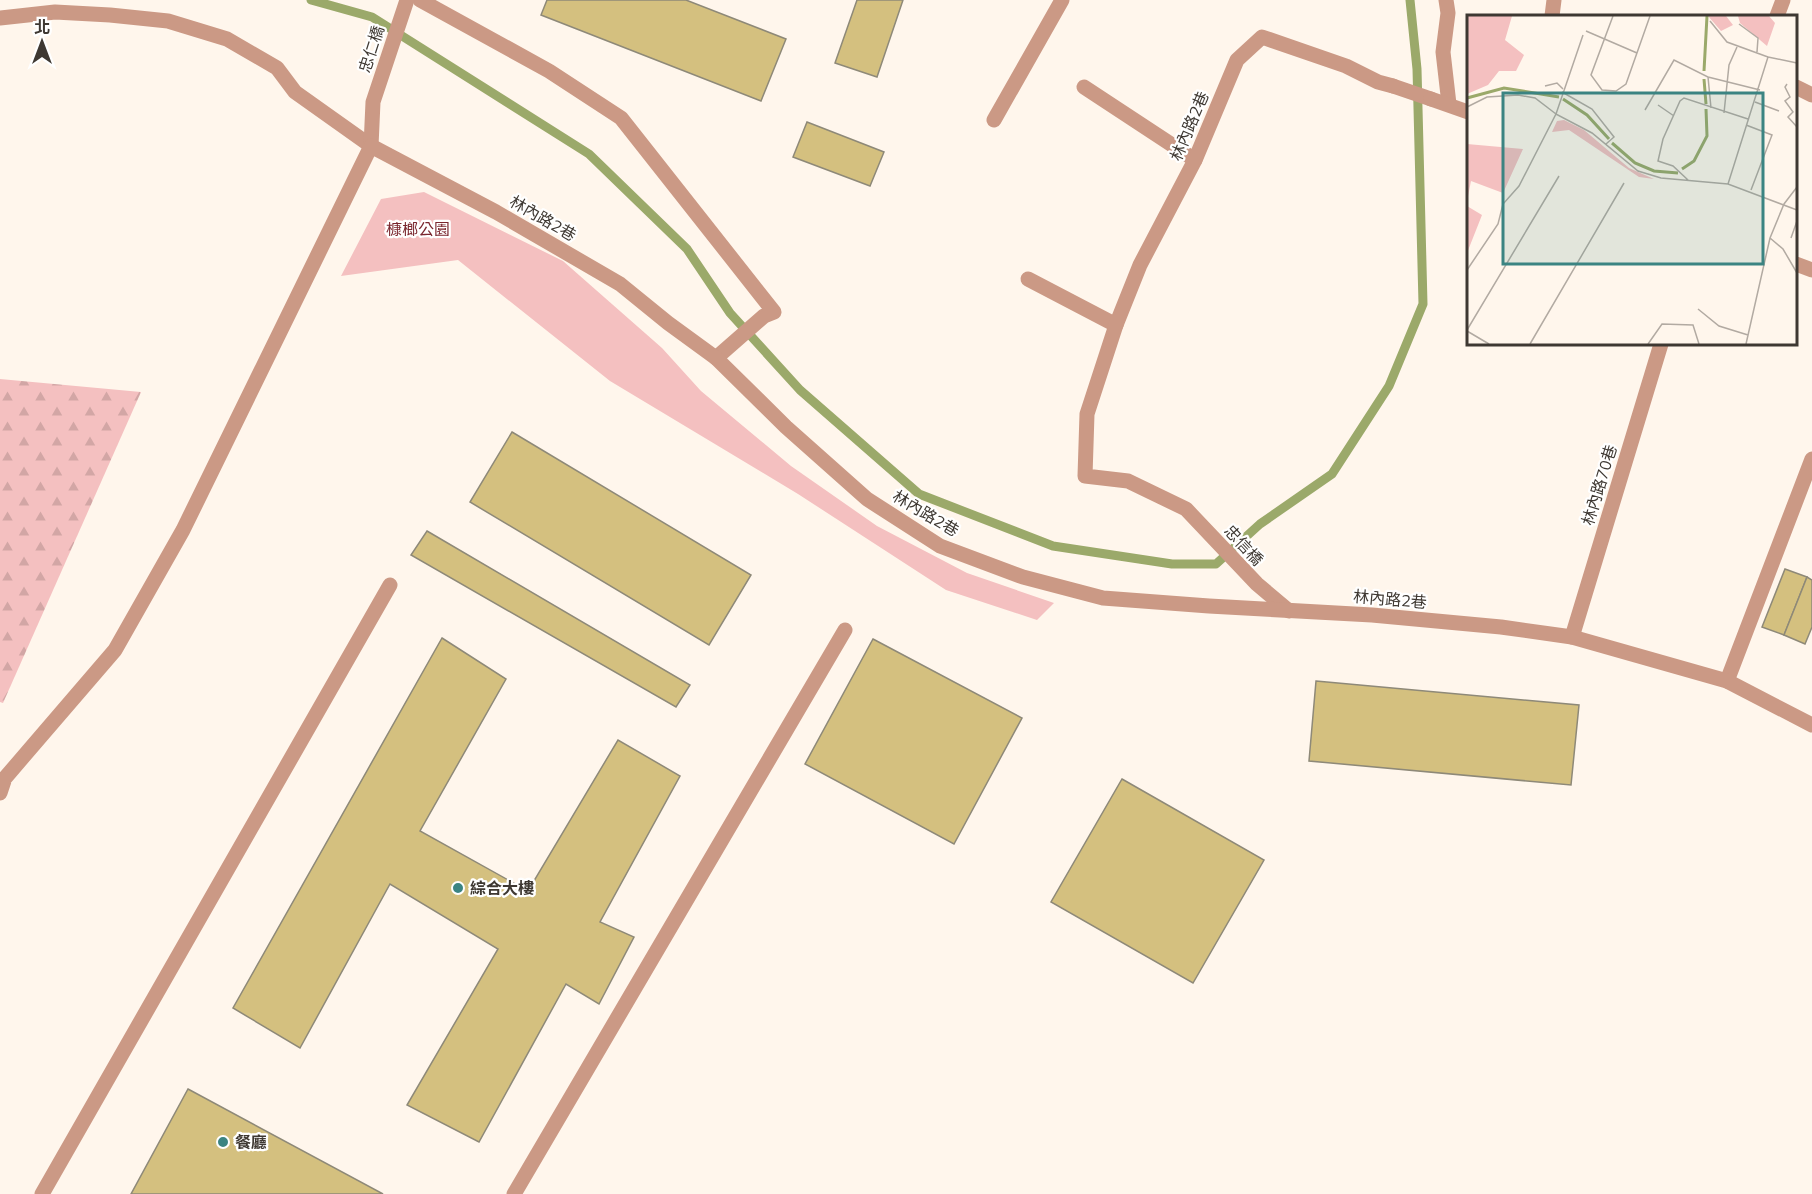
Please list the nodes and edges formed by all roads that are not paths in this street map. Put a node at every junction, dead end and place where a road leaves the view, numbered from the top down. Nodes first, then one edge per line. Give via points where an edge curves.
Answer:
1 (420, 0) edge
2 (1062, 0) edge
3 (1446, 0) edge
4 (1554, 0) edge
5 (1783, 0) edge
6 (405, 4) edge
7 (1552, 15) edge
8 (1777, 15) edge
9 (0, 18) edge
10 (1084, 87) dead end
11 (1797, 88) edge
12 (1812, 95) edge
13 (1449, 104) junction
14 (1467, 112) edge
15 (994, 120) dead end
16 (371, 146) junction
17 (1195, 160) junction
18 (1797, 264) edge
19 (1812, 270) edge
20 (1028, 279) dead end
21 (1116, 325) junction
22 (1661, 345) edge
23 (716, 358) junction
24 (1812, 459) edge
25 (1206, 531) joint
26 (390, 585) dead end
27 (1289, 610) junction
28 (845, 630) dead end
29 (1572, 637) junction
30 (1726, 681) junction
31 (1812, 725) edge
32 (0, 793) edge
33 (42, 1194) edge
34 (514, 1194) edge

1 - 23 street via 549,71 621,118 774,312 764,316
2 - 15 street
3 - 13 street via 1443,52
4 - 7 street
5 - 8 street
6 - 16 street, 忠仁橋 via 373,102
9 - 16 street, 林內路2巷 via 55,12 110,15 168,21 227,39 277,68 295,92
10 - 17 street
11 - 12 street
13 - 14 street
13 - 17 street, 林內路2巷 via 1378,82 1346,66 1262,37 1237,60
16 - 23 street, 林內路2巷 via 620,284
16 - 32 street via 183,530 115,650 5,778
17 - 21 street, 林內路2巷 via 1140,265
18 - 19 street
20 - 21 street
21 - 25 street, 林內路2巷 via 1087,414 1084,476 1128,481 1186,509
22 - 29 street, 林內路70巷
23 - 27 street, 林內路2巷 via 867,499 940,546 1023,578 1102,598
24 - 30 street
25 - 27 street, 忠信橋 via 1257,584
26 - 33 street
27 - 29 street, 林內路2巷 via 1501,627
28 - 34 street
29 - 30 street, 林內路2巷
30 - 31 street, 林內路2巷

